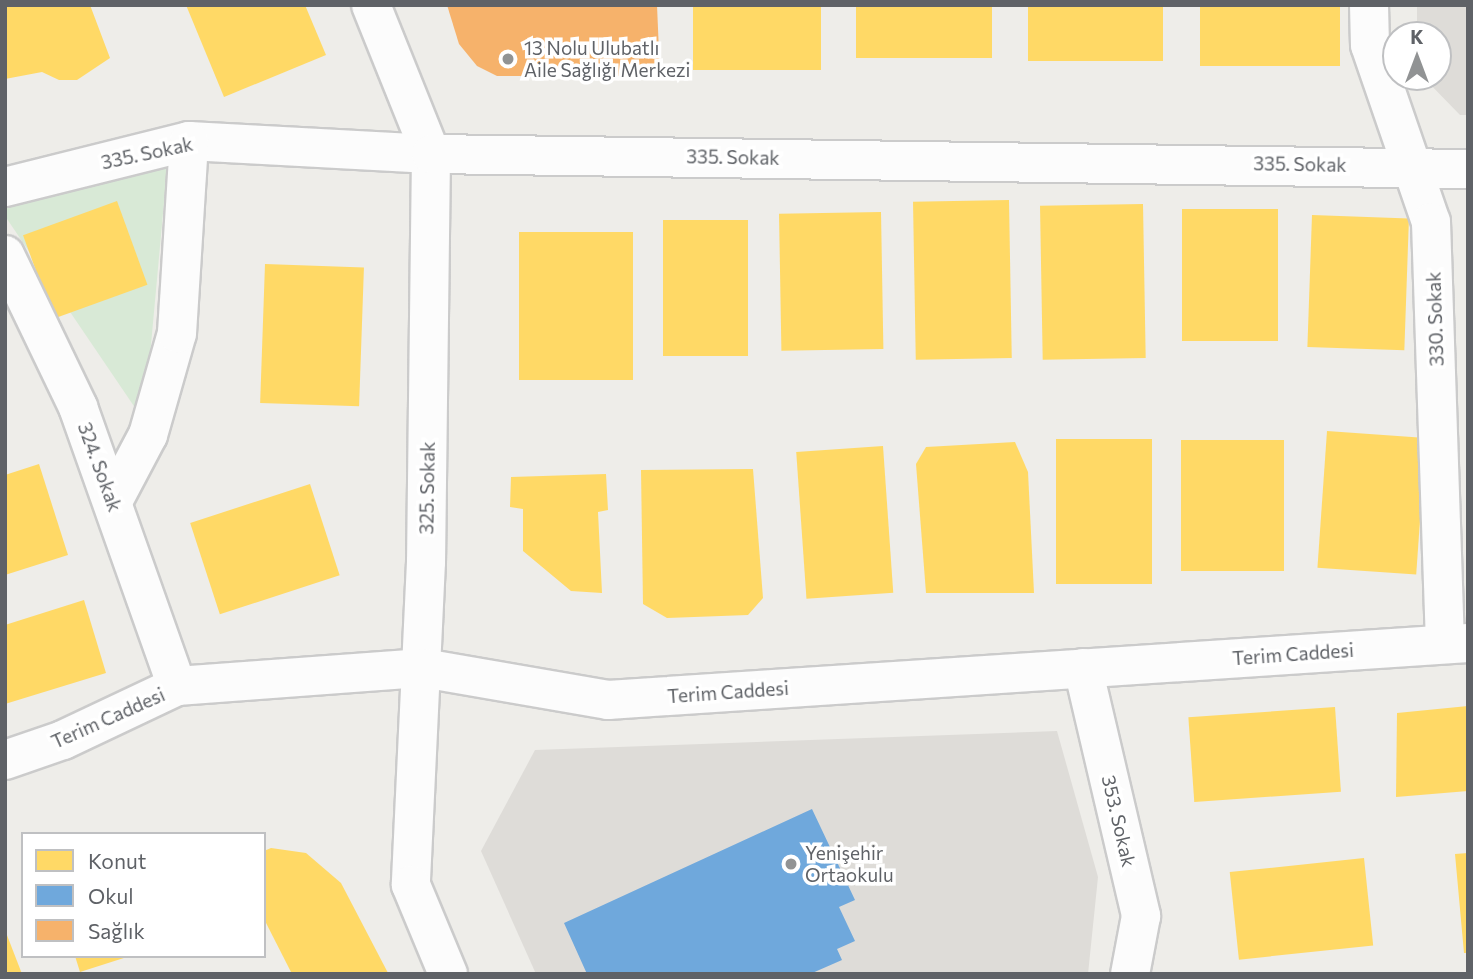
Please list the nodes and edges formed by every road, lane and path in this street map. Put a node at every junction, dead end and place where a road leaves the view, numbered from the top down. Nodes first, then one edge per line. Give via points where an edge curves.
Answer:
1 (371, 5) edge
2 (1369, 5) edge
3 (189, 141) junction
4 (431, 154) junction
5 (1409, 165) junction
6 (1468, 169) edge
7 (5, 187) edge
8 (5, 255) edge
9 (113, 501) junction
10 (1457, 643) edge
11 (423, 668) junction
12 (1083, 668) junction
13 (177, 686) junction
14 (5, 760) edge
15 (448, 974) edge
16 (1130, 974) edge

1 - 4 street, 325. Sokak
2 - 5 street, 330. Sokak via 1370,45
3 - 4 street, 335. Sokak
3 - 7 street, 335. Sokak
3 - 9 street via 177,333 148,435
4 - 5 street, 335. Sokak
4 - 11 street, 325. Sokak
5 - 6 street, 335. Sokak
5 - 10 street, 330. Sokak via 1431,222
8 - 9 street, 324. Sokak via 78,407
9 - 13 street, 324. Sokak
10 - 12 street, Terim Caddesi
11 - 12 street, Terim Caddesi via 608,700
11 - 13 street, Terim Caddesi
11 - 15 street, 325. Sokak via 411,885
12 - 16 street, 353. Sokak via 1141,916
13 - 14 street, Terim Caddesi via 63,740

